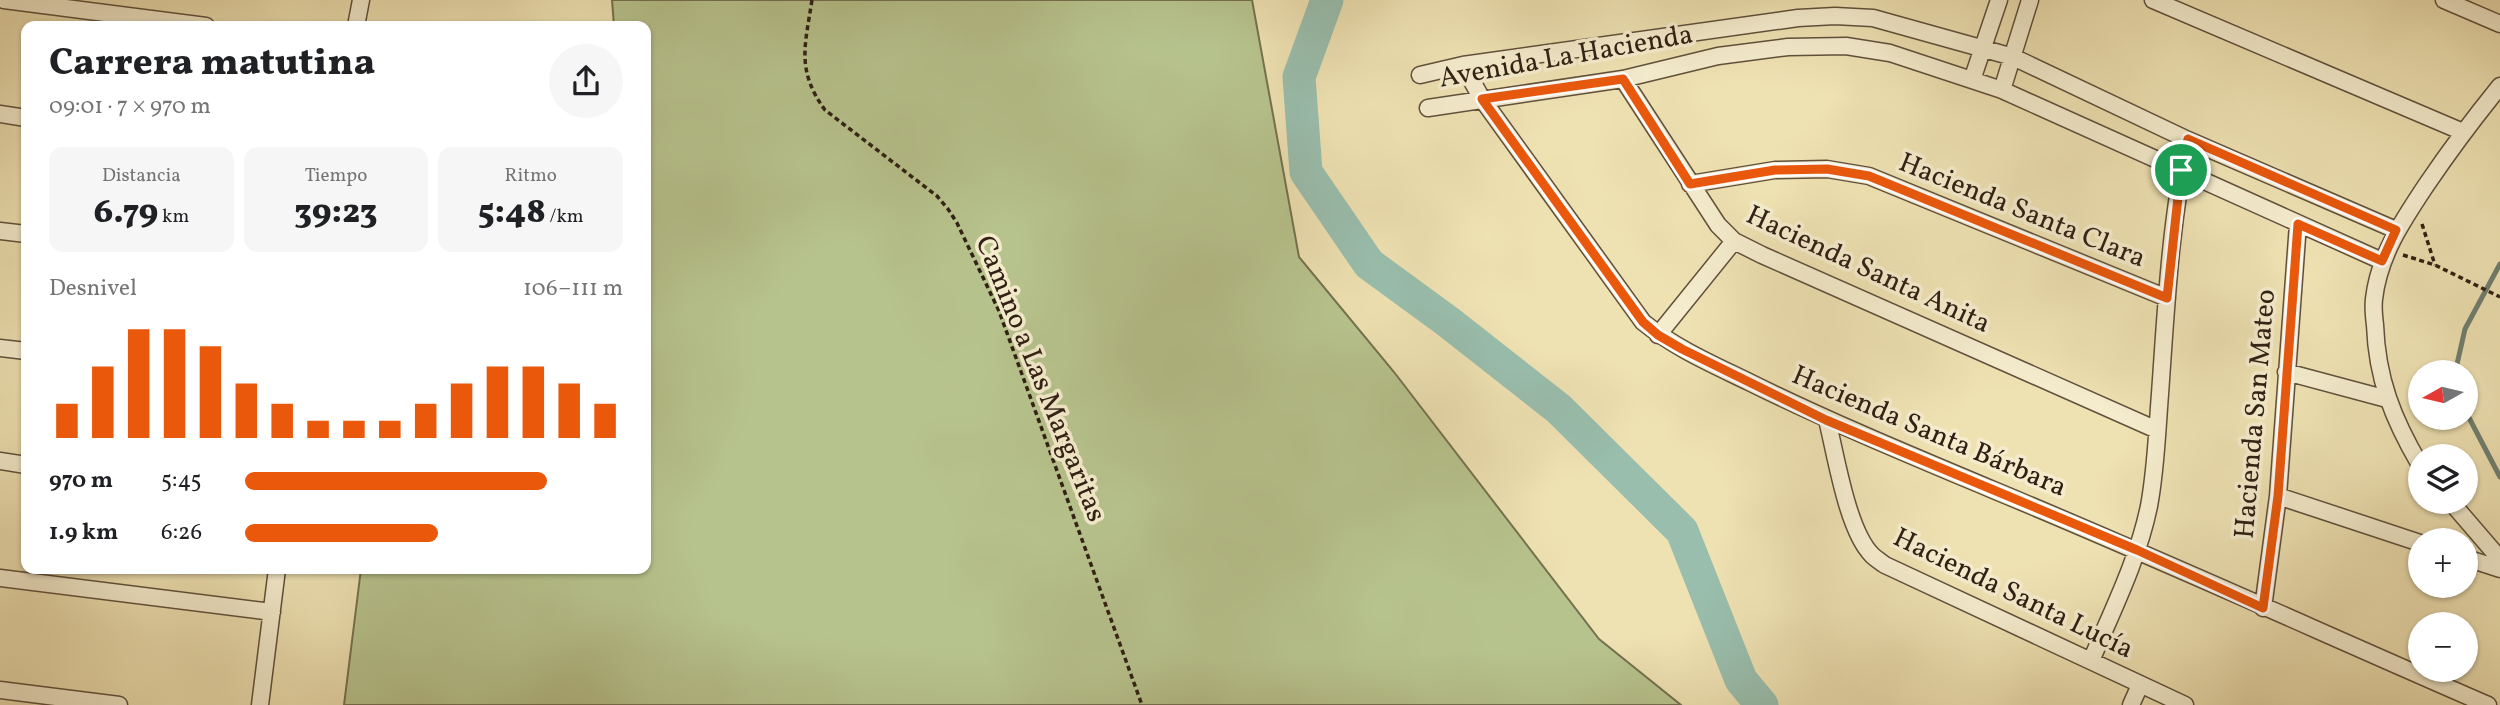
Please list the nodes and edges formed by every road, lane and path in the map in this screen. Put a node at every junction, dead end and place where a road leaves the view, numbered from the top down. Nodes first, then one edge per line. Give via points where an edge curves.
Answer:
1 (4, 0) edge
2 (360, 0) edge
3 (812, 0) edge
4 (1999, 0) edge
5 (2030, 0) edge
6 (2153, 0) edge
7 (2444, 0) edge
8 (167, 21) edge
9 (357, 21) edge
10 (2500, 24) edge
11 (1983, 49) junction
12 (2013, 57) junction
13 (1463, 65) junction
14 (1420, 75) dead end
15 (1623, 79) junction
16 (1972, 79) junction
17 (2500, 86) edge
18 (2002, 90) junction
19 (1482, 99) junction
20 (1429, 108) dead end
21 (0, 114) edge
22 (21, 117) edge
23 (2463, 132) junction
24 (2188, 139) junction
25 (2181, 170) junction
26 (1690, 184) junction
27 (2415, 203) junction
28 (2298, 224) junction
29 (2396, 230) junction
30 (0, 231) edge
31 (21, 233) edge
32 (1734, 241) junction
33 (2385, 255) junction
34 (2435, 265) junction
35 (2500, 295) edge
36 (2167, 298) junction
37 (1658, 335) junction
38 (0, 348) edge
39 (21, 350) edge
40 (2286, 372) junction
41 (2387, 399) junction
42 (1826, 420) junction
43 (2157, 430) junction
44 (2408, 445) edge
45 (0, 461) edge
46 (21, 464) edge
47 (2278, 496) junction
48 (2461, 514) edge
49 (2408, 539) edge
50 (2137, 550) junction
51 (2500, 559) edge
52 (2478, 562) edge
53 (2500, 569) edge
54 (276, 574) edge
55 (0, 578) edge
56 (2263, 608) junction
57 (272, 612) junction
58 (2091, 661) junction
59 (2140, 685) junction
60 (0, 690) edge
61 (119, 705) edge
62 (260, 705) edge
63 (1142, 705) edge
64 (2131, 705) edge
65 (2185, 705) edge
66 (2488, 705) edge

1 - 8 street
2 - 9 street
3 - 63 path, Camino a Las Margaritas via 804,62 813,93 825,110 937,196 957,223 999,311
4 - 11 street
5 - 12 street
6 - 23 street
7 - 10 street
11 - 12 street, Avenida La Hacienda
11 - 13 street, Avenida La Hacienda via 1873,18 1835,16
11 - 16 street
12 - 18 street
12 - 24 street, Avenida La Hacienda
13 - 14 street, Avenida La Hacienda
13 - 19 street, Hacienda Santa Bárbara
15 - 16 street, Avenida La Hacienda via 1718,56 1788,47 1846,46 1890,53
15 - 19 street, Avenida La Hacienda
15 - 26 street, Hacienda Santa Anita
16 - 18 street, Avenida La Hacienda
17 - 23 street
18 - 25 street, Avenida La Hacienda
19 - 20 street, Avenida La Hacienda
19 - 37 street, Hacienda Santa Bárbara via 1643,322
21 - 22 street
23 - 27 street
24 - 25 street
24 - 29 street, Avenida La Hacienda
25 - 28 street, Avenida La Hacienda
25 - 36 street
26 - 32 street, Hacienda Santa Anita
26 - 36 street, Hacienda Santa Clara via 1775,170 1827,169 1869,176
27 - 29 street
27 - 34 path
28 - 33 street, Avenida La Hacienda
28 - 40 street, Hacienda San Mateo
29 - 33 street
30 - 31 street
32 - 37 street
32 - 43 street, Hacienda Santa Anita
33 - 34 path
33 - 41 street via 2373,300 2376,349
34 - 35 path
36 - 43 street
37 - 42 street, Hacienda Santa Bárbara
38 - 39 street
40 - 41 street
40 - 47 street, Hacienda San Mateo
41 - 44 street
42 - 50 street, Hacienda Santa Bárbara
42 - 58 street, Hacienda Santa Lucía via 1850,512 1872,555
43 - 50 street via 2154,473
45 - 46 street
47 - 49 street
47 - 56 street, Hacienda San Mateo
48 - 51 street
50 - 56 street, Hacienda Santa Bárbara
50 - 58 street
52 - 53 street
54 - 57 street
55 - 57 street
56 - 66 street, Hacienda Santa Bárbara
57 - 62 street
58 - 59 street, Hacienda Santa Lucía
59 - 64 street
59 - 65 street, Hacienda Santa Lucía
60 - 61 street

